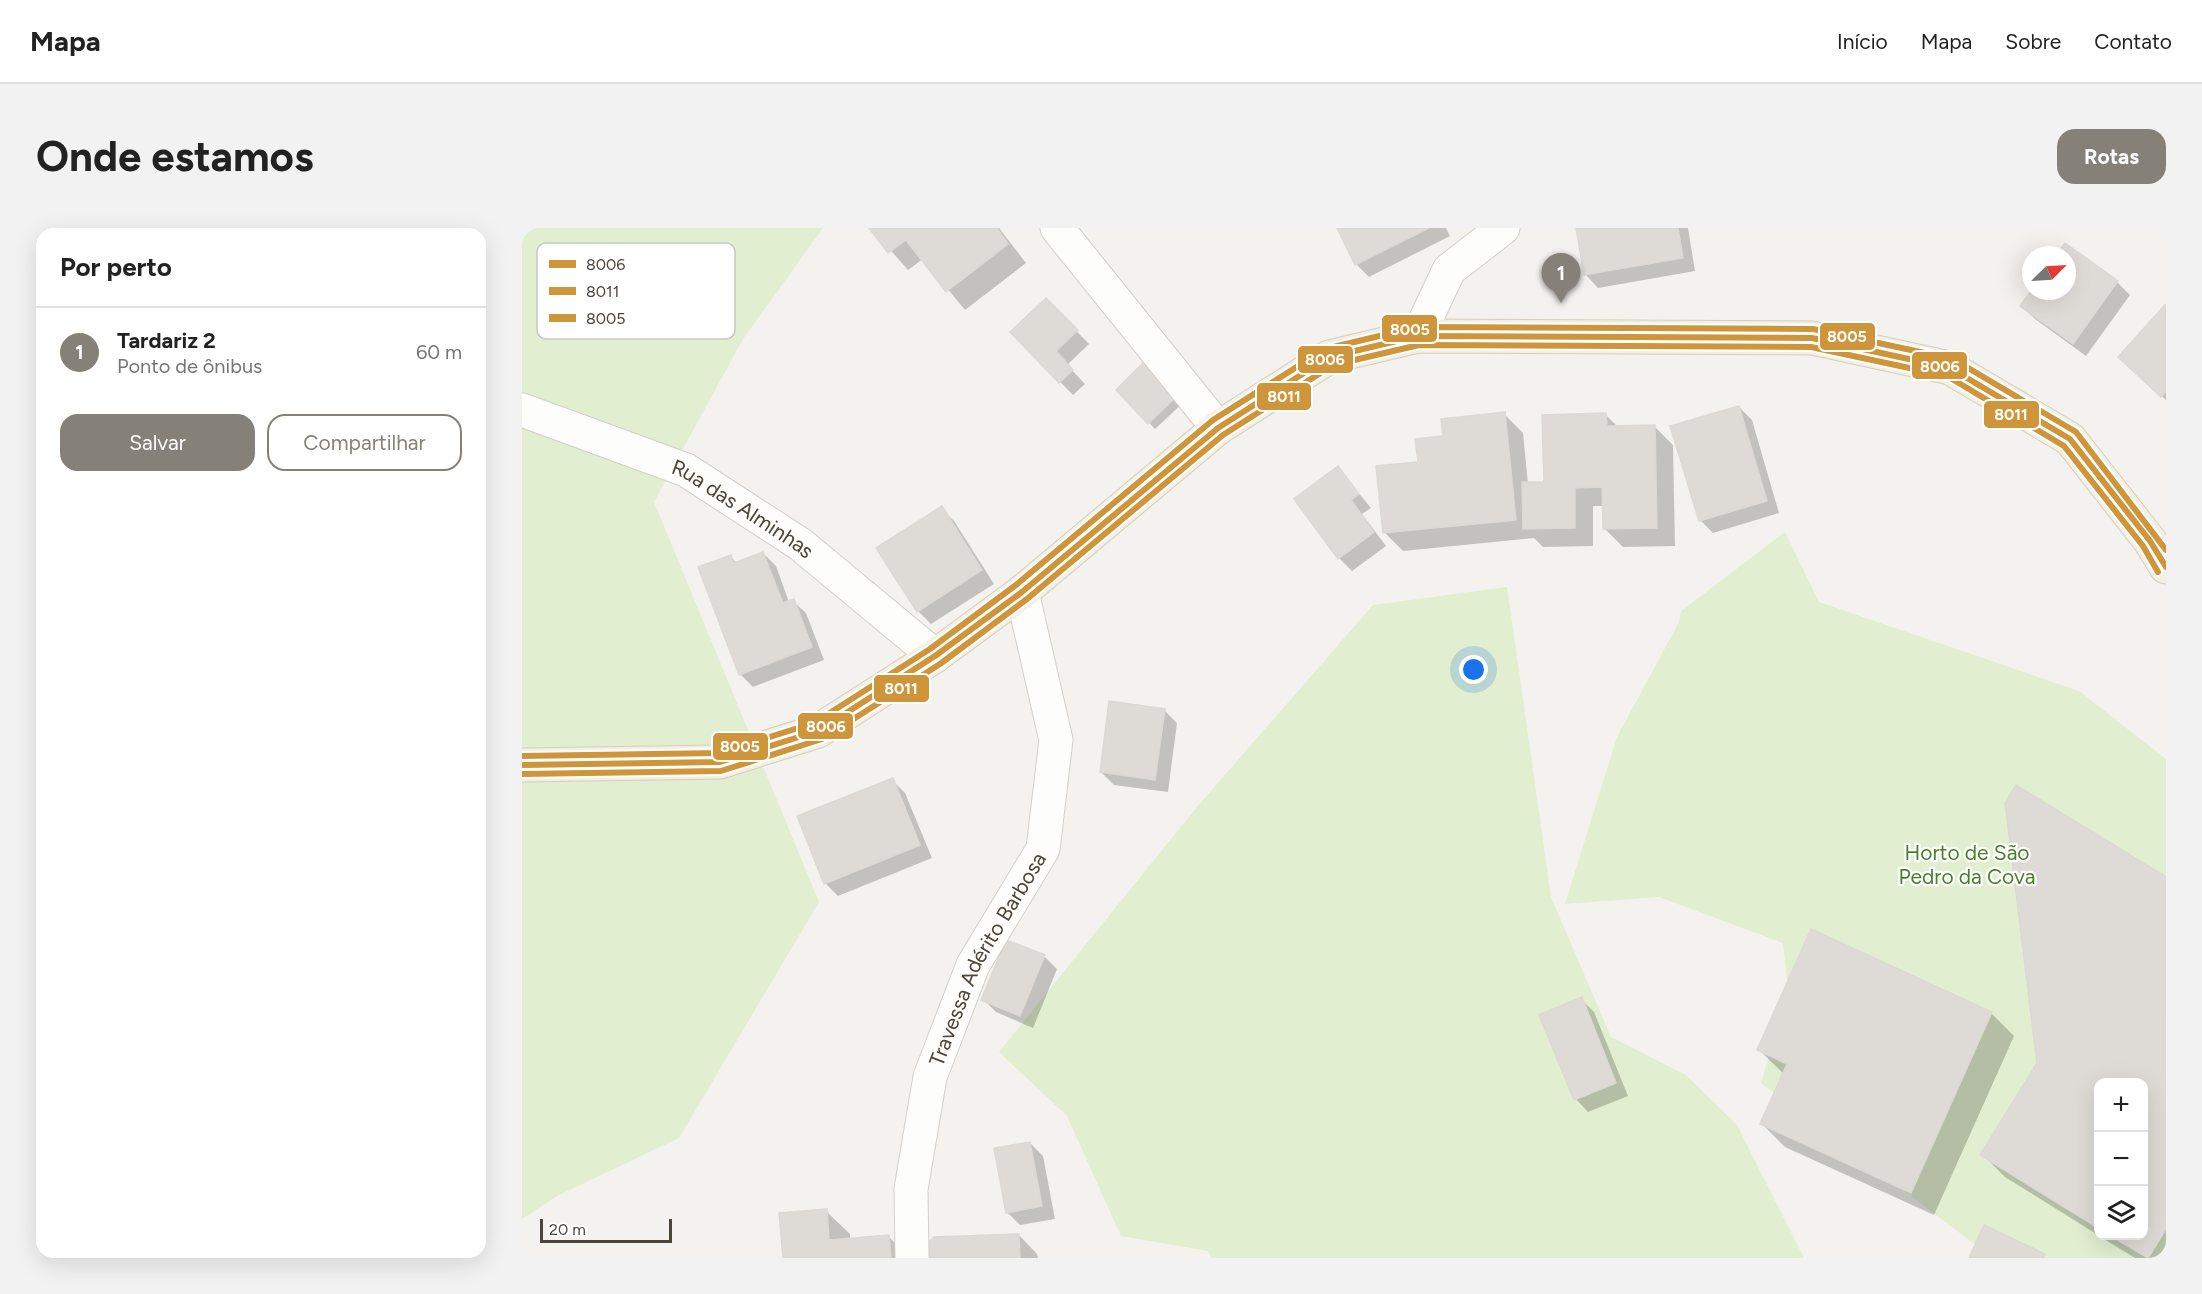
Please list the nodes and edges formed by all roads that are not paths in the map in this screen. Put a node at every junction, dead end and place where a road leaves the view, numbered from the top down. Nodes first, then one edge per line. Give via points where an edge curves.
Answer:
1 (1057, 228) edge
2 (1503, 228) edge
3 (1418, 336) junction
4 (522, 410) edge
5 (1218, 428) junction
6 (2166, 567) edge
7 (1022, 592) junction
8 (935, 656) junction
9 (522, 765) edge
10 (912, 1258) edge

1 - 5 street
2 - 3 street via 1449,270
3 - 5 main road via 1329,357
3 - 6 main road via 1812,338 1950,368 2070,439
4 - 8 street, Rua das Alminhas via 686,470 800,544
5 - 7 main road
7 - 8 main road
7 - 10 street, Travessa Adérito Barbosa via 1056,740 1043,849 973,965 930,1077 911,1189
8 - 9 main road via 818,731 720,762

